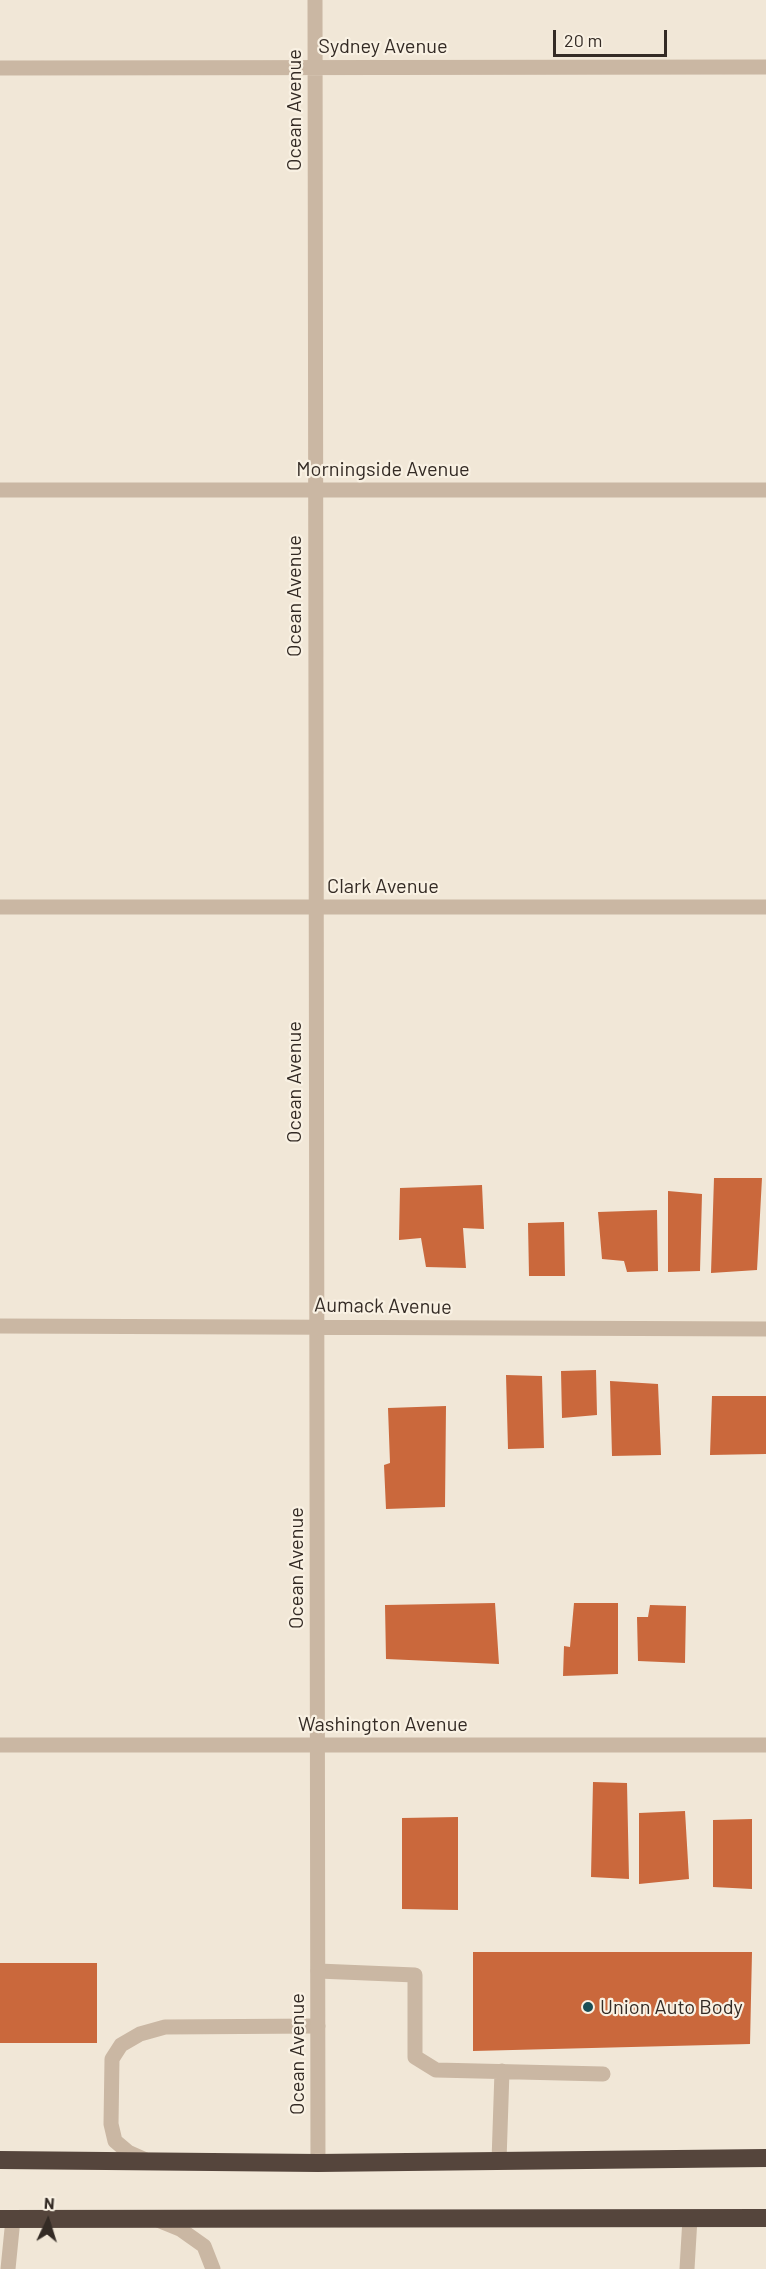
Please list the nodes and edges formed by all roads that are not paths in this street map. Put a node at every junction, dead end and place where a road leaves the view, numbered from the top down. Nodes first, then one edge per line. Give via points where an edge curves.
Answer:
1 (315, 0) edge
2 (315, 67) junction
3 (766, 67) edge
4 (0, 68) edge
5 (0, 490) edge
6 (315, 490) junction
7 (766, 490) edge
8 (0, 907) edge
9 (315, 907) junction
10 (766, 907) edge
11 (0, 1326) edge
12 (316, 1326) junction
13 (766, 1329) edge
14 (0, 1745) edge
15 (317, 1745) junction
16 (766, 1745) edge
17 (318, 1971) junction
18 (318, 2026) junction
19 (502, 2071) junction
20 (603, 2074) dead end
21 (766, 2158) edge
22 (0, 2160) edge
23 (499, 2161) junction
24 (150, 2162) junction
25 (318, 2163) junction
26 (150, 2217) junction
27 (690, 2218) junction
28 (766, 2218) edge
29 (7, 2219) edge
30 (8, 2269) edge
31 (213, 2269) edge
32 (687, 2269) edge

1 - 2 street, Ocean Avenue
2 - 3 street, Sydney Avenue
2 - 4 street, Sydney Avenue
2 - 6 street, Ocean Avenue
5 - 6 street, Morningside Avenue
6 - 7 street, Morningside Avenue
6 - 9 street, Ocean Avenue
8 - 9 street, Clark Avenue
9 - 10 street, Clark Avenue
9 - 12 street, Ocean Avenue
11 - 12 street, Aumack Avenue
12 - 13 street, Aumack Avenue
12 - 15 street, Ocean Avenue
14 - 15 street, Washington Avenue
15 - 16 street, Washington Avenue
15 - 17 street, Ocean Avenue
17 - 18 street, Ocean Avenue
17 - 19 street via 415,1975 415,2057 436,2070
18 - 24 street via 165,2027 121,2045 112,2059 111,2124 115,2141
18 - 25 street, Ocean Avenue
19 - 20 street
19 - 23 street
21 - 23 highway
22 - 24 highway
23 - 25 highway
24 - 25 highway
26 - 27 highway
26 - 29 highway
26 - 31 street via 180,2229 204,2246
27 - 28 highway
27 - 32 street
29 - 30 street

